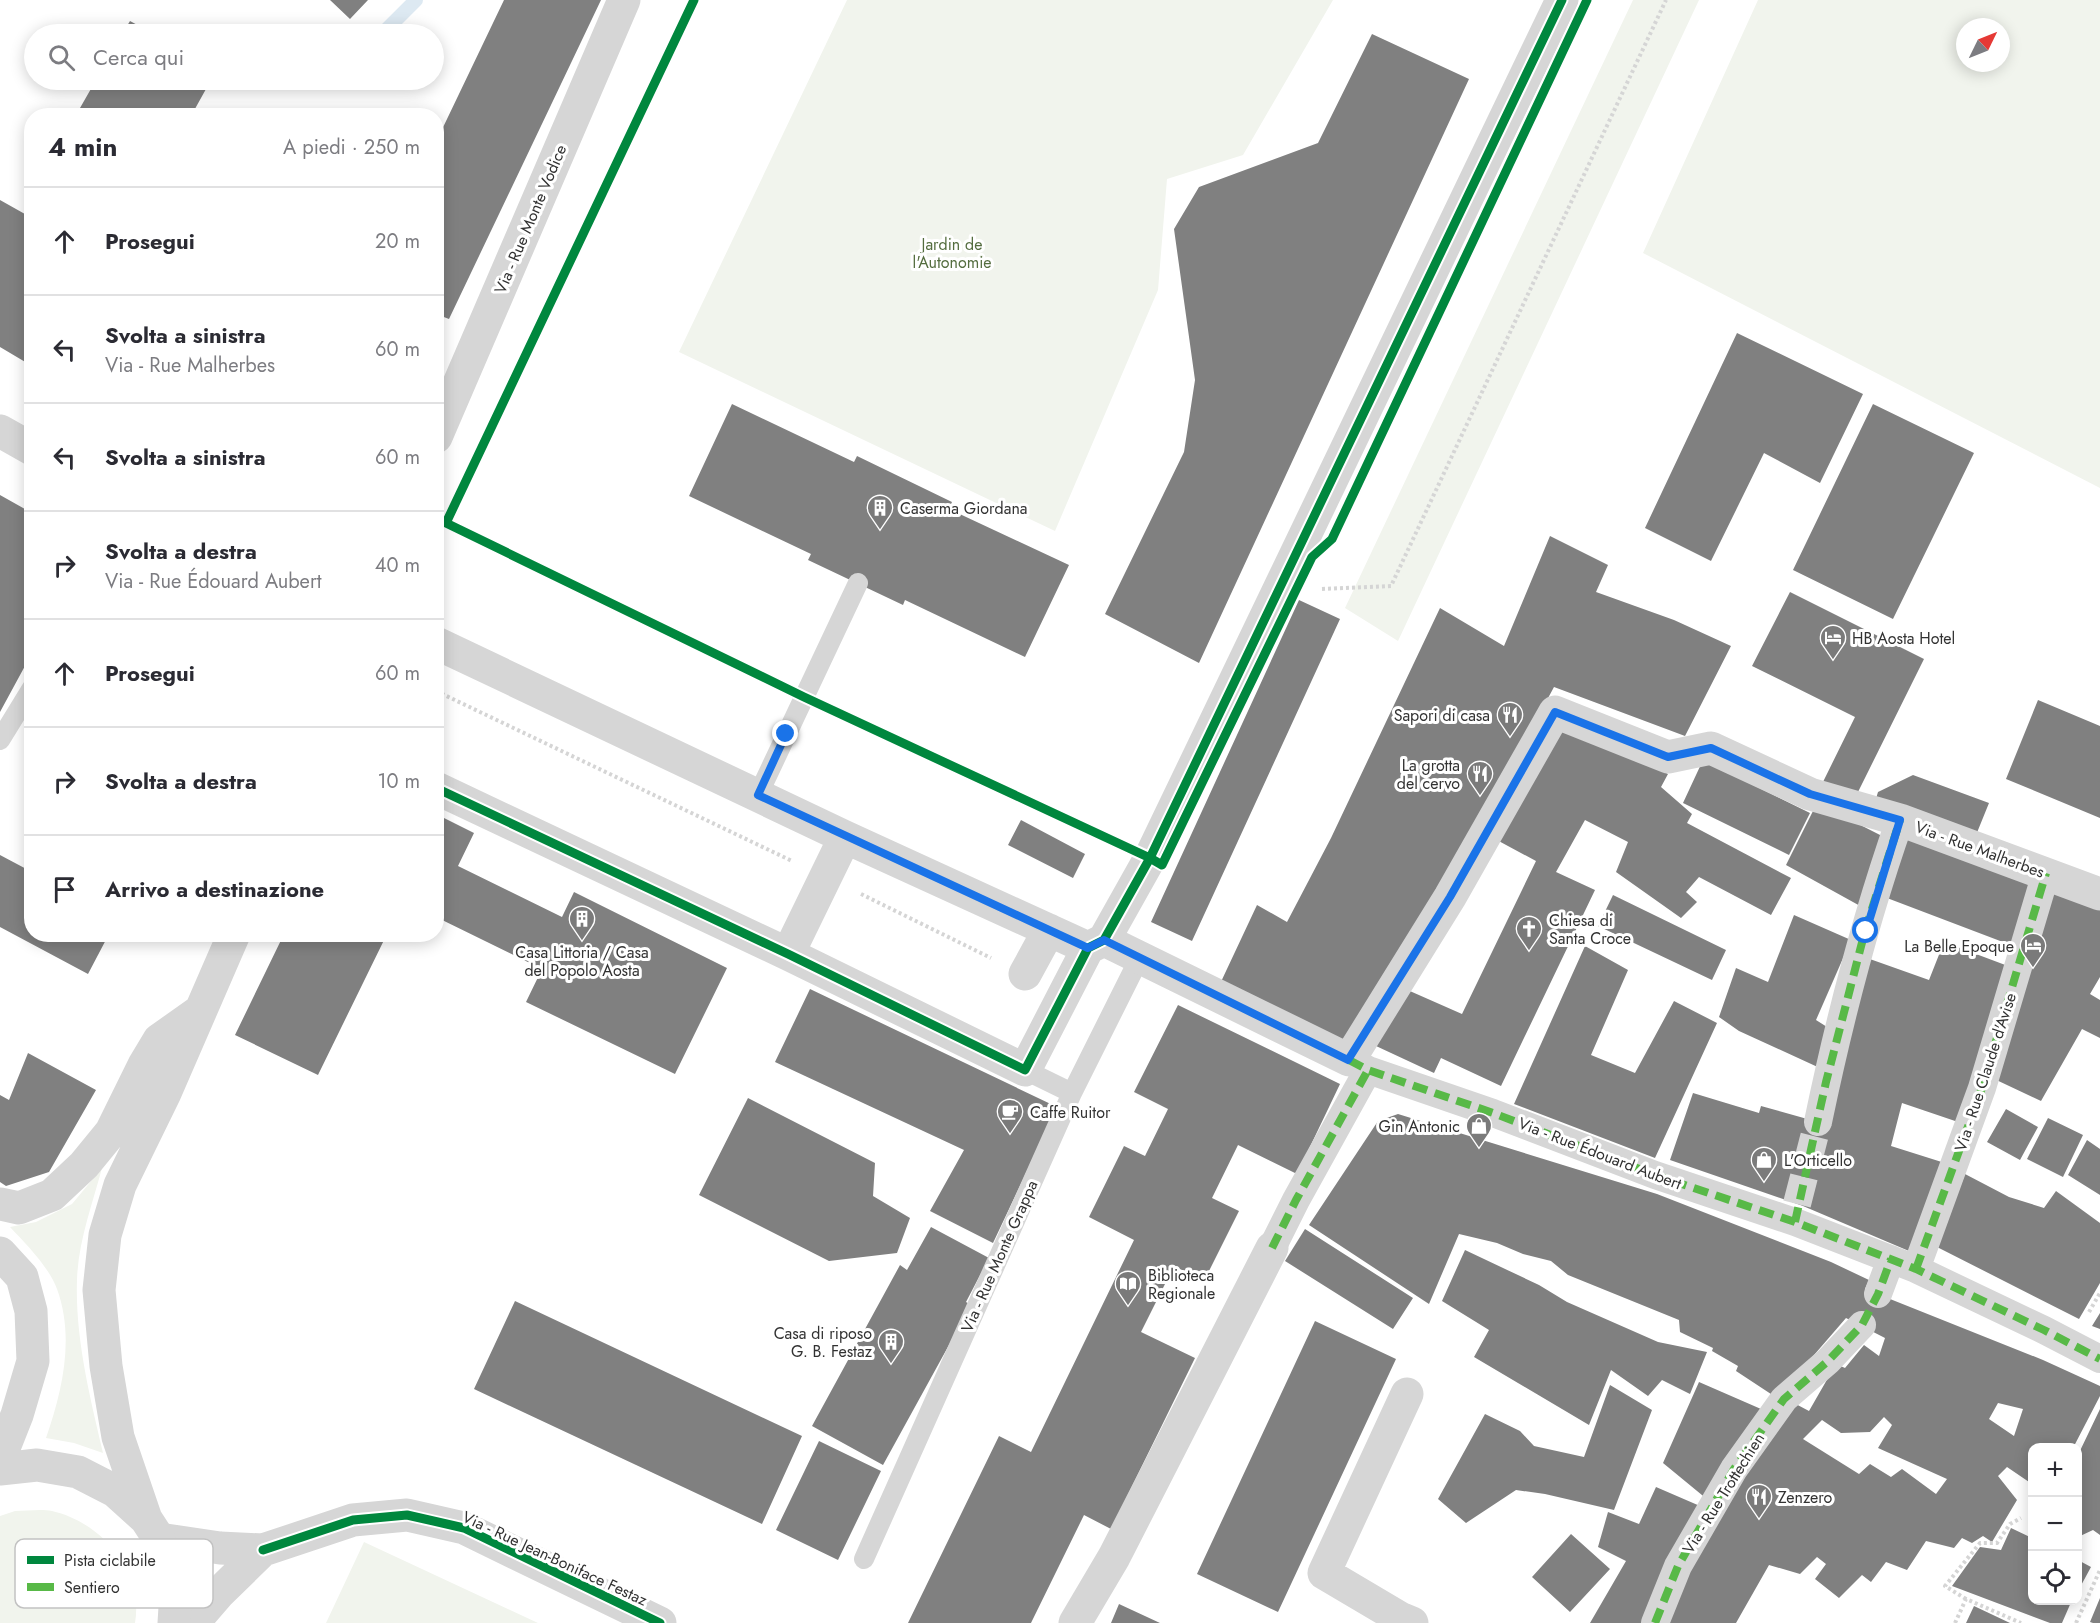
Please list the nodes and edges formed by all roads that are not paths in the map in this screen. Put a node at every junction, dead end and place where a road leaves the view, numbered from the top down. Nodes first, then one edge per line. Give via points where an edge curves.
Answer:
1 (624, 0) edge
2 (1562, 0) edge
3 (444, 418) edge
4 (0, 431) edge
5 (24, 444) edge
6 (858, 583) dead end
7 (444, 647) edge
8 (24, 701) edge
9 (4, 733) edge
10 (444, 792) edge
11 (758, 795) junction
12 (1900, 820) junction
13 (845, 837) junction
14 (2046, 873) junction
15 (2100, 894) edge
16 (1049, 930) junction
17 (230, 942) edge
18 (1096, 944) junction
19 (788, 954) junction
20 (1140, 957) junction
21 (1025, 974) road end
22 (200, 1011) junction
23 (1358, 1065) junction
24 (1025, 1070) junction
25 (1072, 1093) junction
26 (1818, 1122) tunnel mouth
27 (0, 1204) edge
28 (1272, 1248) joint
29 (0, 1253) edge
30 (1904, 1264) junction
31 (1878, 1294) dead end
32 (1862, 1325) dead end
33 (2100, 1359) edge
34 (1407, 1394) dead end
35 (0, 1458) edge
36 (0, 1469) edge
37 (153, 1529) junction
38 (157, 1539) edge
39 (188, 1539) edge
40 (213, 1546) edge
41 (263, 1551) junction
42 (864, 1559) dead end
43 (213, 1600) edge
44 (175, 1608) edge
45 (206, 1608) edge
46 (174, 1623) edge
47 (193, 1623) edge
48 (660, 1623) edge
49 (1075, 1623) edge
50 (1412, 1623) edge
51 (1655, 1623) edge

1 - 3 street, Via - Rue Monte Vodice
2 - 18 street via 1150,858
4 - 5 street
6 - 11 lane
7 - 11 street, Via - Rue Édouard Aubert
8 - 9 lane
10 - 19 street
11 - 13 street, Via - Rue Édouard Aubert
12 - 14 street, Via - Rue Malherbes
12 - 23 street, Via - Rue Malherbes via 1810,794 1773,771 1711,748 1668,757 1555,712
12 - 26 street via 1866,931
13 - 16 street, Via - Rue Édouard Aubert
13 - 19 street
14 - 15 street, Via - Rue Malherbes
14 - 30 street, Via - Rue Claude d'Avise via 1982,1088
16 - 18 street, Via - Rue Édouard Aubert
16 - 21 street
17 - 22 street
18 - 20 street, Via - Rue Édouard Aubert
18 - 24 street
19 - 24 street
20 - 23 street, Via - Rue Édouard Aubert
20 - 25 lane, Via - Rue Monte Grappa
22 - 27 street via 159,1040 111,1132 84,1165 52,1195 19,1208
22 - 37 street via 120,1185 105,1234 99,1290 118,1437
23 - 28 street
23 - 30 street, Via - Rue Édouard Aubert via 1655,1175 1796,1213
24 - 25 lane
25 - 42 lane, Via - Rue Monte Grappa
28 - 49 street via 1114,1557
29 - 35 street via 22,1277 31,1311 33,1361
30 - 31 street, Via - Rue Claude d'Avise
30 - 33 street, Via - Rue Édouard Aubert
32 - 51 street, Via - Rue Trottechien via 1828,1362 1784,1399 1734,1469 1678,1566
34 - 50 street via 1324,1573
36 - 37 street via 37,1465 78,1472 115,1491
37 - 38 street
37 - 39 street
40 - 41 street
41 - 43 street
41 - 48 street, Via - Rue Jean-Boniface Festaz via 353,1520 407,1515 464,1528
44 - 46 street
45 - 47 street

